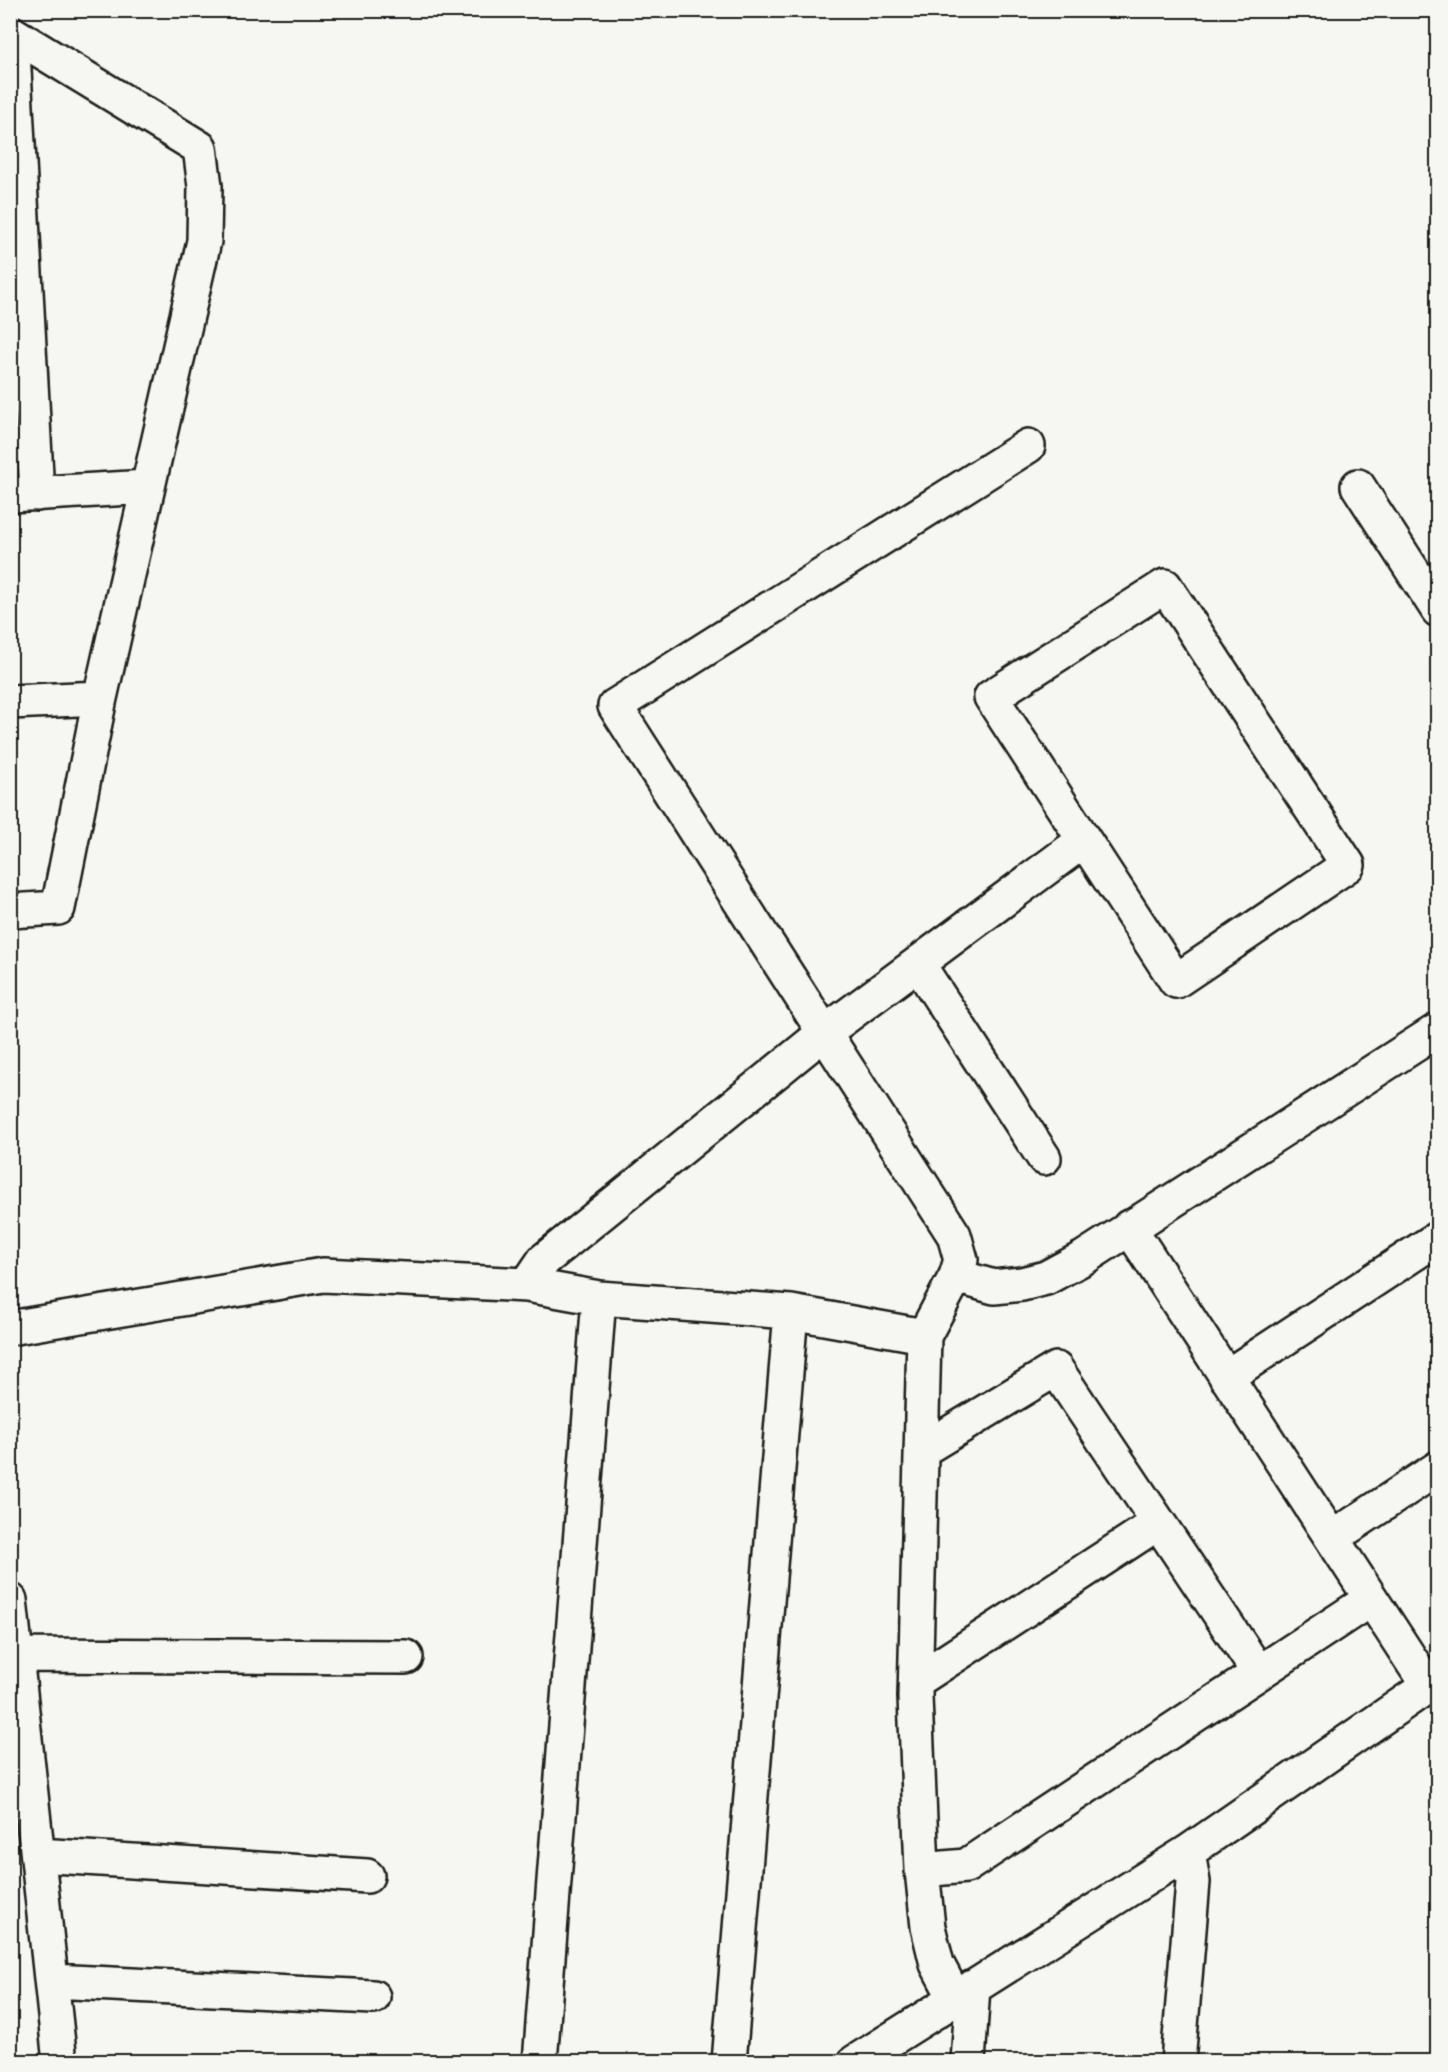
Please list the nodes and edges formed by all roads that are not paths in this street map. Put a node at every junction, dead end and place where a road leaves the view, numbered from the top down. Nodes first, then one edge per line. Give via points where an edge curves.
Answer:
1 (11, 32) edge
2 (12, 78) edge
3 (18, 284) edge
4 (1028, 446) dead end
5 (1358, 486) dead end
6 (148, 487) junction
7 (24, 495) edge
8 (1437, 610) edge
9 (100, 698) junction
10 (10, 702) edge
11 (1083, 842) junction
12 (10, 911) edge
13 (918, 964) junction
14 (1437, 1030) edge
15 (824, 1033) junction
16 (1044, 1158) dead end
17 (1129, 1227) junction
18 (1437, 1238) edge
19 (956, 1276) junction
20 (527, 1286) junction
21 (599, 1298) junction
22 (791, 1312) junction
23 (10, 1328) edge
24 (924, 1336) junction
25 (1226, 1377) junction
26 (922, 1450) junction
27 (1437, 1468) edge
28 (1158, 1523) junction
29 (1332, 1538) junction
30 (1371, 1599) junction
31 (10, 1600) edge
32 (16, 1655) junction
33 (406, 1657) dead end
34 (1259, 1673) junction
35 (916, 1681) junction
36 (1433, 1682) edge
37 (1188, 1852) junction
38 (38, 1855) junction
39 (922, 1870) junction
40 (367, 1876) dead end
41 (52, 1981) junction
42 (964, 1993) junction
43 (373, 1997) dead end
44 (60, 2061) edge
45 (540, 2061) edge
46 (729, 2061) edge
47 (855, 2061) edge
48 (968, 2061) edge
49 (1178, 2061) edge

1 - 2 street
1 - 6 street via 200,148 205,186 204,241
2 - 3 street
3 - 7 street
4 - 15 street via 615,706
5 - 8 street
6 - 7 street
6 - 9 street
9 - 10 street
9 - 12 street via 58,908
11 - 11 street via 991,697 1165,586 1348,865 1176,981
11 - 13 street
13 - 15 street
13 - 16 street
14 - 17 street
15 - 19 street via 954,1235 961,1260
15 - 20 street via 544,1260
17 - 19 street via 1046,1278 994,1287
17 - 25 street
18 - 25 street
19 - 24 street
20 - 21 street
20 - 23 street via 323,1275
21 - 22 street
21 - 45 street
22 - 24 street
22 - 46 street
24 - 26 street
25 - 29 street
26 - 28 street via 1056,1369
26 - 35 street
27 - 29 street
28 - 34 street
28 - 35 street
29 - 30 street
30 - 34 street
30 - 36 street
31 - 32 street
32 - 33 street
32 - 38 street
34 - 39 street via 966,1866
35 - 39 street
36 - 37 street
37 - 42 street
37 - 49 street via 1193,1882
38 - 40 street
38 - 41 street
39 - 42 street via 928,1927 937,1964
41 - 43 street
41 - 44 street
42 - 47 street
42 - 48 street

